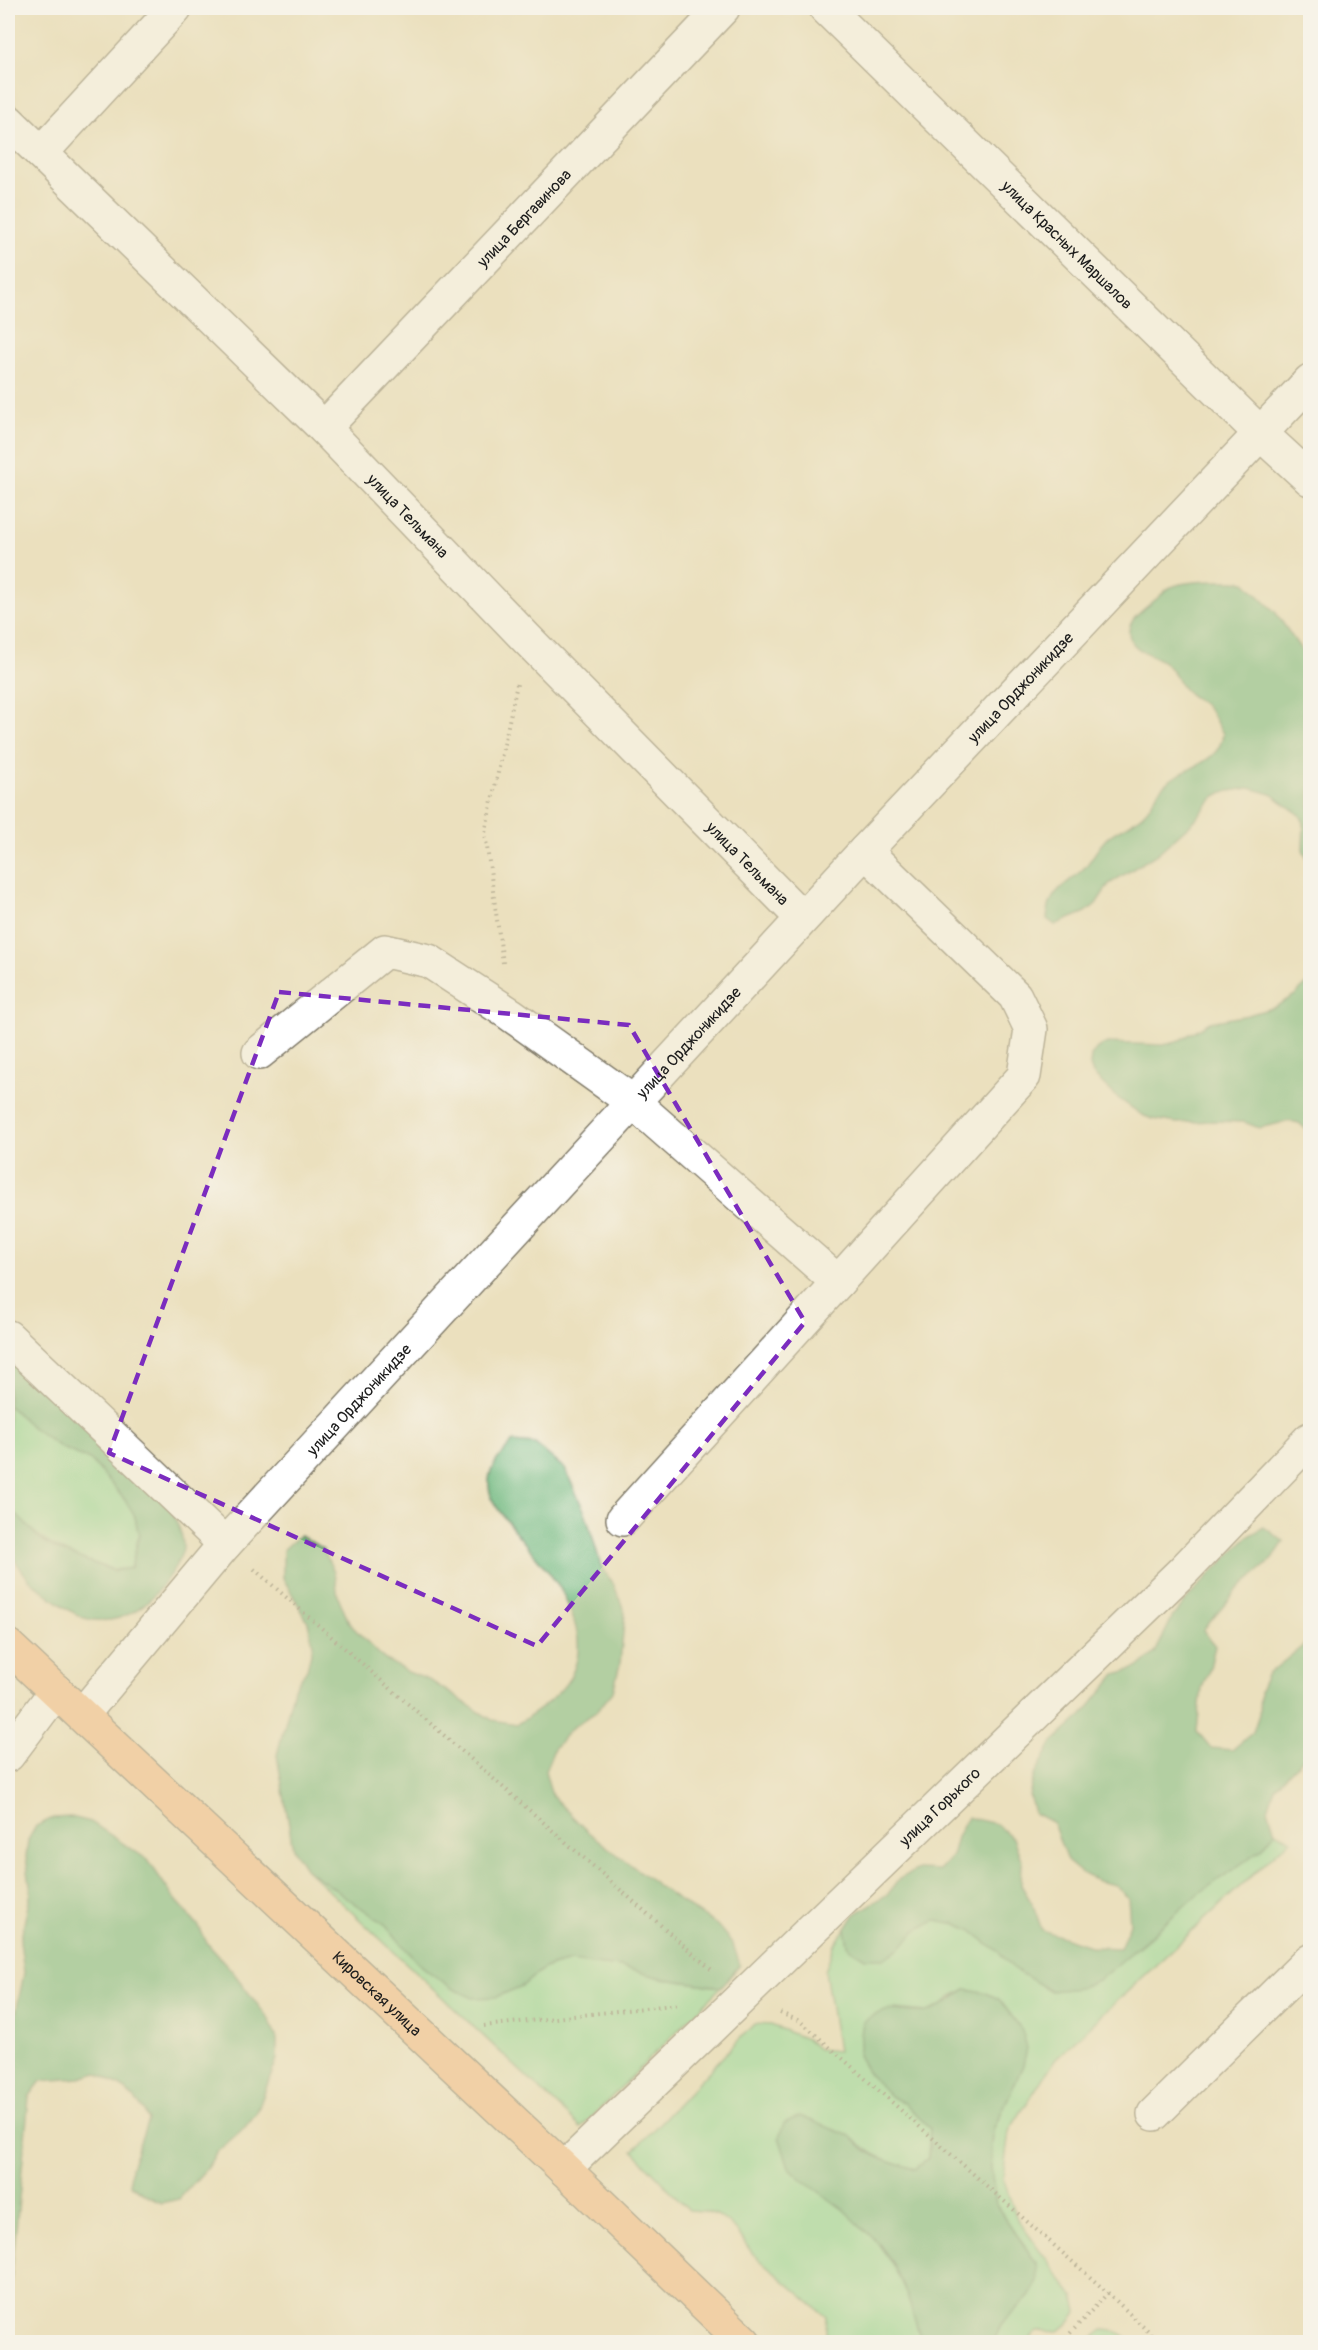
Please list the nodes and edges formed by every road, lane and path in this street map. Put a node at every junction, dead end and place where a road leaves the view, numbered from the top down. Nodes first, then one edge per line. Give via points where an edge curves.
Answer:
1 (175, 8) edge
2 (723, 8) edge
3 (826, 8) edge
4 (8, 121) edge
5 (40, 153) junction
6 (1311, 381) edge
7 (324, 428) junction
8 (1260, 433) junction
9 (1311, 479) edge
10 (527, 639) junction
11 (865, 851) junction
12 (802, 918) junction
13 (510, 1014) junction
14 (259, 1053) dead end
15 (633, 1102) junction
16 (838, 1282) junction
17 (8, 1337) edge
18 (1311, 1439) edge
19 (623, 1519) dead end
20 (225, 1544) junction
21 (8, 1646) edge
22 (56, 1691) junction
23 (82, 1715) junction
24 (8, 1755) edge
25 (1311, 1960) edge
26 (742, 1996) junction
27 (683, 2003) dead end
28 (484, 2026) dead end
29 (1154, 2114) dead end
30 (564, 2169) junction
31 (1108, 2293) junction
32 (744, 2343) edge
33 (1036, 2343) edge
34 (1056, 2343) edge
35 (1062, 2343) edge
36 (1159, 2343) edge

1 - 5 street
2 - 7 street, улица Бергавинова
3 - 8 street, улица Красных Маршалов
4 - 5 street, улица Тельмана
5 - 7 street, улица Тельмана
6 - 8 street, улица Орджоникидзе
7 - 10 street, улица Тельмана
8 - 9 street, улица Красных Маршалов
8 - 11 street, улица Орджоникидзе
10 - 12 street, улица Тельмана
10 - 13 path via 485,833
11 - 12 street, улица Орджоникидзе
11 - 16 street via 1015,996 1030,1029 1024,1076
12 - 15 street, улица Орджоникидзе
13 - 14 street via 429,962 386,951
13 - 15 street
15 - 16 street
15 - 20 street, улица Орджоникидзе
16 - 19 street
17 - 20 street
18 - 26 street, улица Горького via 1175,1579
20 - 23 street, улица Орджоникидзе
20 - 26 path
21 - 22 main road, Кировская улица
22 - 23 main road, Кировская улица
22 - 24 street
23 - 30 main road, Кировская улица
25 - 29 street
26 - 30 street, улица Горького
26 - 31 path via 800,2021
27 - 28 path
30 - 32 main road, Кировская улица
31 - 35 path
31 - 36 path
33 - 34 path

